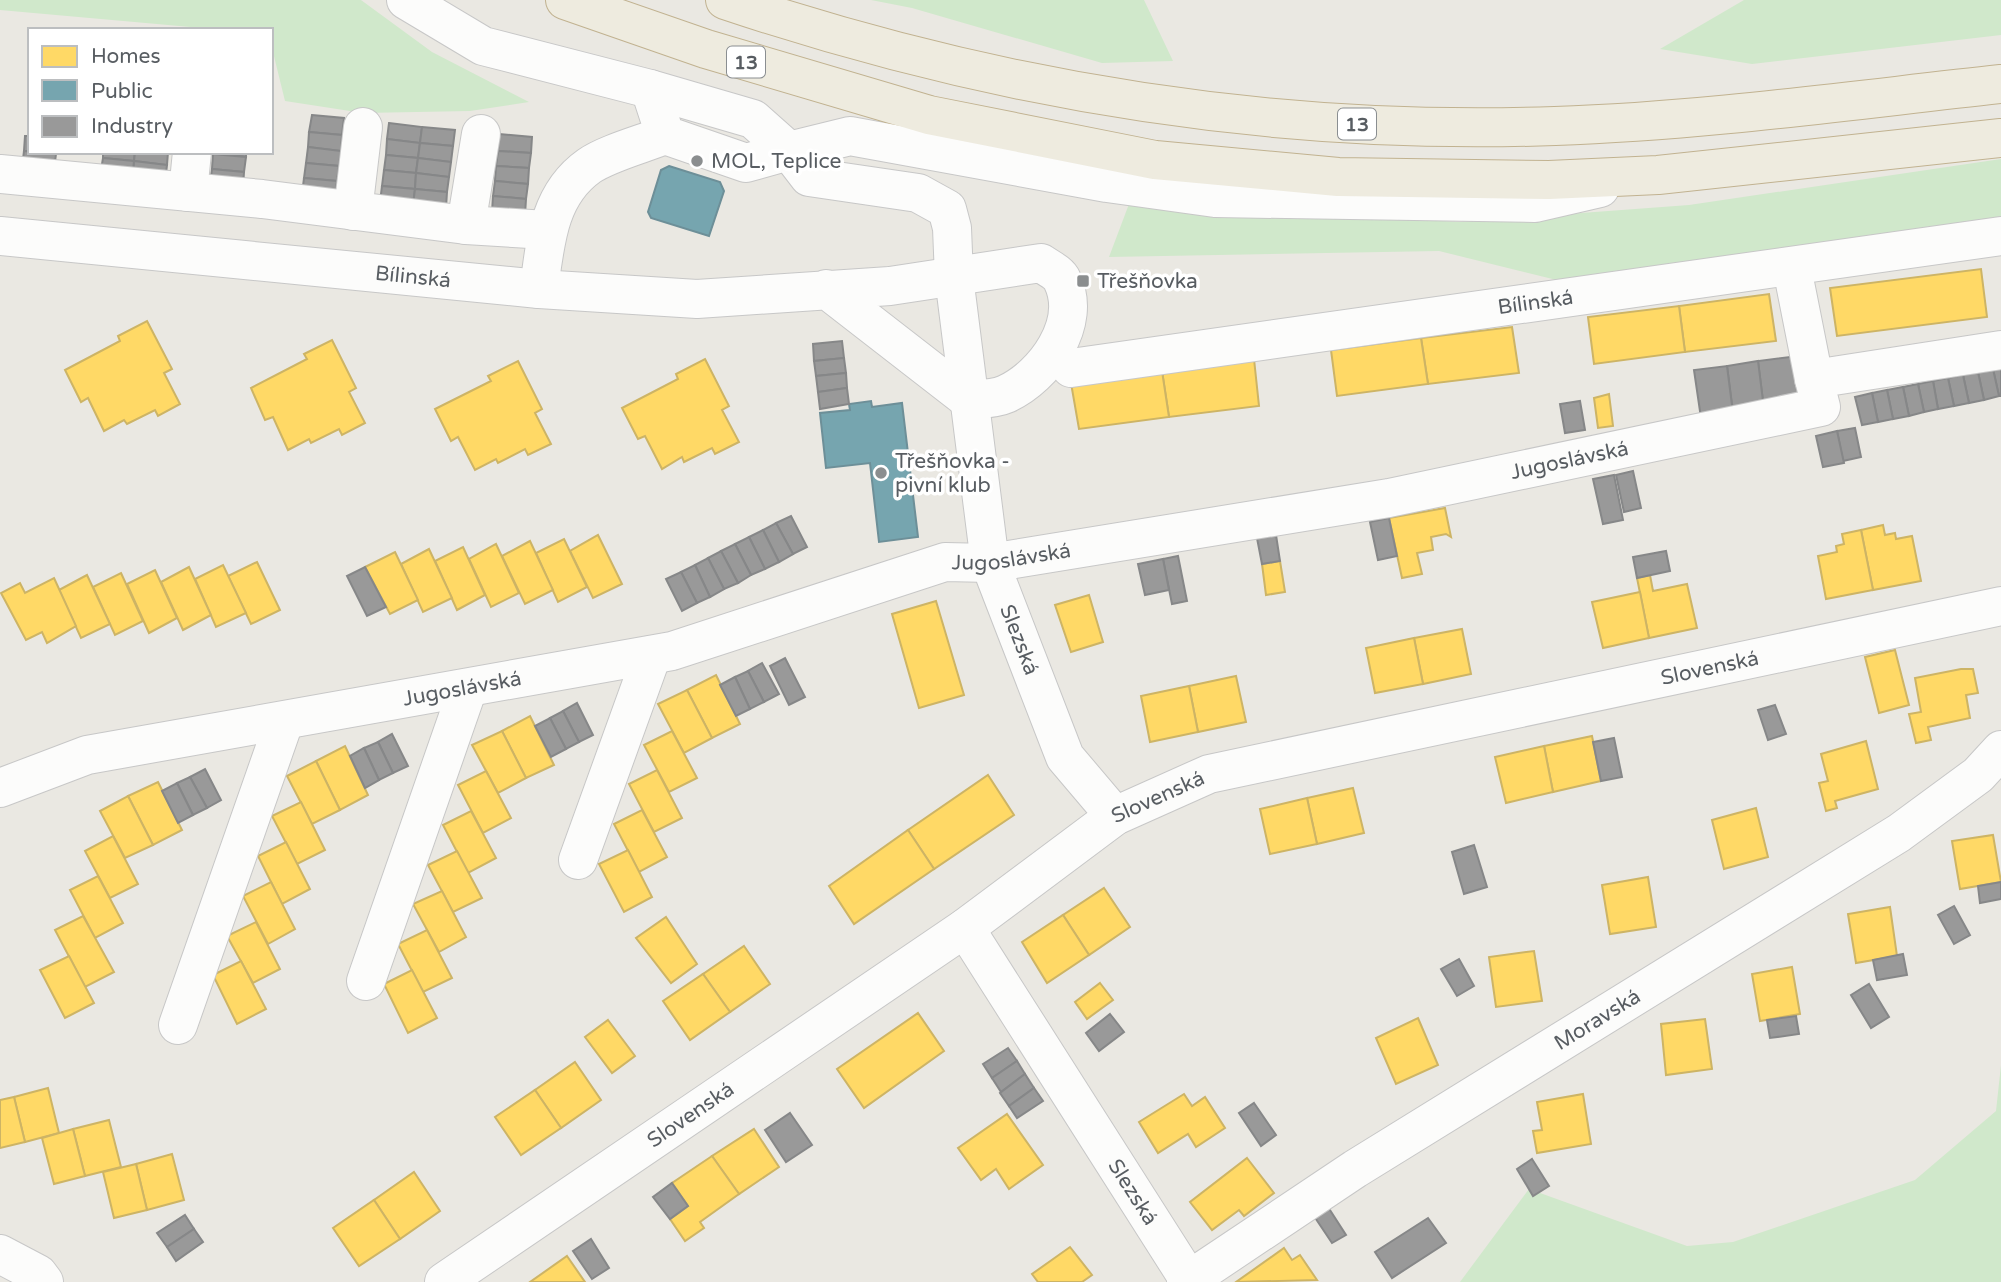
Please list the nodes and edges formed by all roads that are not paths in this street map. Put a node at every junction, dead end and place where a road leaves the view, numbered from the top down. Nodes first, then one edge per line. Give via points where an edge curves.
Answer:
1 (406, 0) edge
2 (565, 0) edge
3 (725, 0) edge
4 (2001, 84) edge
5 (650, 89) junction
6 (363, 127) dead end
7 (481, 134) dead end
8 (665, 135) junction
9 (2001, 138) edge
10 (789, 150) junction
11 (192, 154) edge
12 (74, 166) edge
13 (0, 174) edge
14 (1658, 175) junction
15 (188, 192) junction
16 (353, 211) junction
17 (466, 225) junction
18 (547, 230) junction
19 (0, 236) edge
20 (2001, 236) edge
21 (1792, 268) junction
22 (954, 277) junction
23 (539, 289) junction
24 (826, 289) junction
25 (2001, 349) edge
26 (1071, 368) dead end
27 (1814, 379) junction
28 (968, 400) junction
29 (990, 563) junction
30 (2001, 606) edge
31 (652, 655) junction
32 (468, 688) junction
33 (284, 722) junction
34 (2001, 750) edge
35 (0, 788) edge
36 (1115, 816) junction
37 (578, 860) dead end
38 (965, 928) junction
39 (366, 981) dead end
40 (178, 1024) dead end
41 (0, 1254) edge
42 (1188, 1281) edge
43 (44, 1282) edge
44 (444, 1282) edge

1 - 5 street via 483,46
2 - 14 highway, 13 via 706,49 929,115 1155,160 1377,178 1549,180
3 - 4 highway, 13 via 879,48 1063,90 1240,117 1553,127 1662,121
5 - 8 street
5 - 10 street via 753,119
6 - 16 street
7 - 17 street
8 - 10 street via 746,163
8 - 18 street via 589,166 559,197
9 - 14 highway, 13
10 - 14 street via 850,136 1215,198 1376,203 1535,202
10 - 22 street, Slezská via 809,177 918,192 947,209
11 - 15 street
12 - 13 street
12 - 15 street
15 - 16 street
16 - 17 street
17 - 18 street
18 - 23 street
19 - 23 street, Bílinská
20 - 21 street, Bílinská
21 - 26 street, Bílinská
21 - 27 street
22 - 24 street, Bílinská
22 - 28 street, Slezská
22 - 28 street, Bílinská via 1041,263 1062,277 1069,302 1068,324 1059,346 1033,373 1006,394
23 - 24 street, Bílinská via 697,299
24 - 28 street
25 - 27 street
27 - 29 street, Jugoslávská via 1821,407 1390,498
28 - 29 street, Slezská
29 - 31 street, Jugoslávská via 945,562
29 - 36 street, Slezská via 1065,757
30 - 36 street, Slovenská via 1209,774
31 - 32 street, Jugoslávská
31 - 37 street
32 - 33 street, Jugoslávská
32 - 39 street
33 - 35 street, Jugoslávská via 87,755
33 - 40 street
34 - 42 street, Moravská via 1978,775 1899,833 1355,1169
36 - 38 street, Slovenská
38 - 42 street, Slezská
38 - 44 street, Slovenská
41 - 43 street via 38,1274

